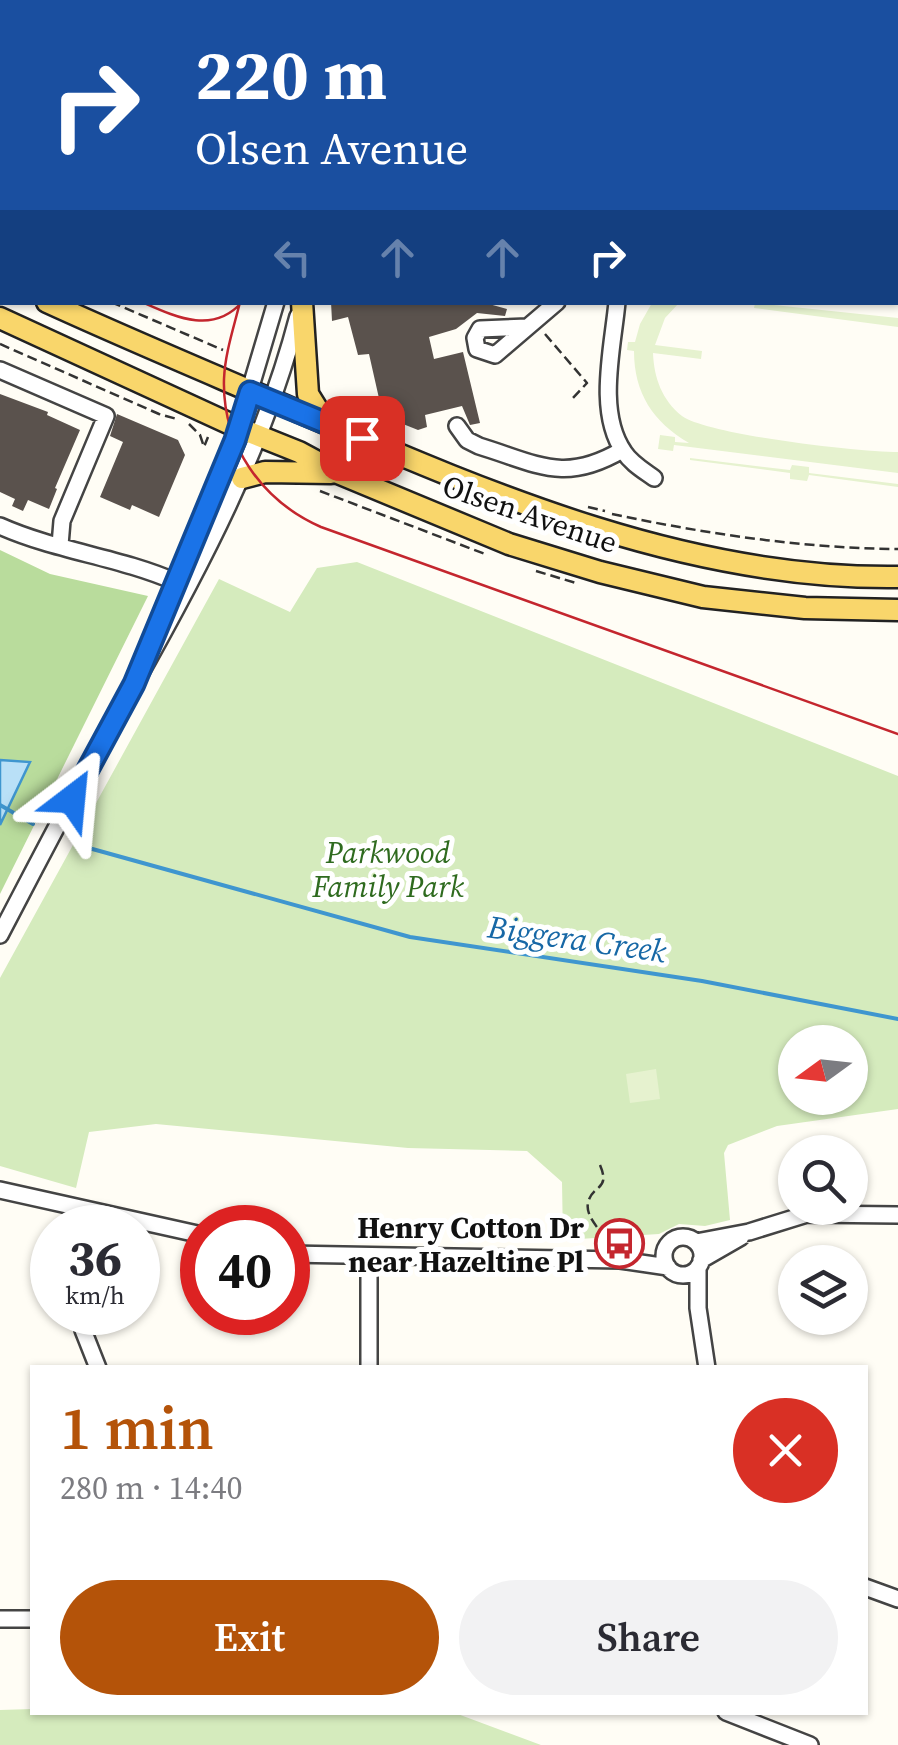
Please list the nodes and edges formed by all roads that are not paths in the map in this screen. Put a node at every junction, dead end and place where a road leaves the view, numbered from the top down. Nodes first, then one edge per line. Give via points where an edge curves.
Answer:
1 (54, 305) edge
2 (275, 305) edge
3 (301, 305) edge
4 (302, 305) edge
5 (554, 305) edge
6 (617, 305) edge
7 (0, 318) edge
8 (531, 325) road end
9 (0, 370) edge
10 (250, 392) junction
11 (270, 400) junction
12 (327, 414) junction
13 (457, 426) dead end
14 (248, 432) junction
15 (622, 450) junction
16 (338, 473) junction
17 (242, 478) junction
18 (654, 478) dead end
19 (0, 526) edge
20 (60, 545) junction
21 (898, 577) edge
22 (176, 582) junction
23 (898, 610) edge
24 (134, 684) junction
25 (0, 934) edge
26 (0, 1190) edge
27 (898, 1215) edge
28 (180, 1230) edge
29 (749, 1232) junction
30 (696, 1242) junction
31 (310, 1255) edge
32 (369, 1258) junction
33 (671, 1264) junction
34 (700, 1264) junction
35 (701, 1334) junction
36 (85, 1335) edge
37 (97, 1365) edge
38 (370, 1365) edge
39 (707, 1365) edge
40 (868, 1589) edge
41 (898, 1600) edge
42 (0, 1619) edge
43 (30, 1619) edge
44 (734, 1715) edge
45 (810, 1745) edge

1 - 10 main road, Olsen Avenue
2 - 10 street
3 - 11 street
4 - 12 main road via 308,394
5 - 8 street
6 - 15 street via 609,398
7 - 14 main road, Olsen Avenue
9 - 20 street via 106,416 62,521
10 - 11 main road, Olsen Avenue
10 - 14 street
11 - 12 main road, Olsen Avenue
11 - 14 street
12 - 21 main road, Olsen Avenue via 472,486 556,515 709,558 799,573
13 - 15 street via 479,446 560,470 590,467
14 - 16 main road, Olsen Avenue
14 - 17 street
14 - 22 street
15 - 18 street
16 - 17 main road
16 - 23 main road, Olsen Avenue via 509,544 600,572 703,597
17 - 24 street
19 - 20 street
20 - 22 street
22 - 24 street
24 - 25 street
26 - 28 street
27 - 29 street via 807,1214
29 - 30 street
29 - 34 street
30 - 33 street via 679,1238
30 - 34 street
31 - 32 street
32 - 33 street
32 - 38 street
33 - 34 street via 690,1274
33 - 35 street
34 - 35 street
35 - 39 street
36 - 37 street
40 - 41 street
42 - 43 street
44 - 45 street

